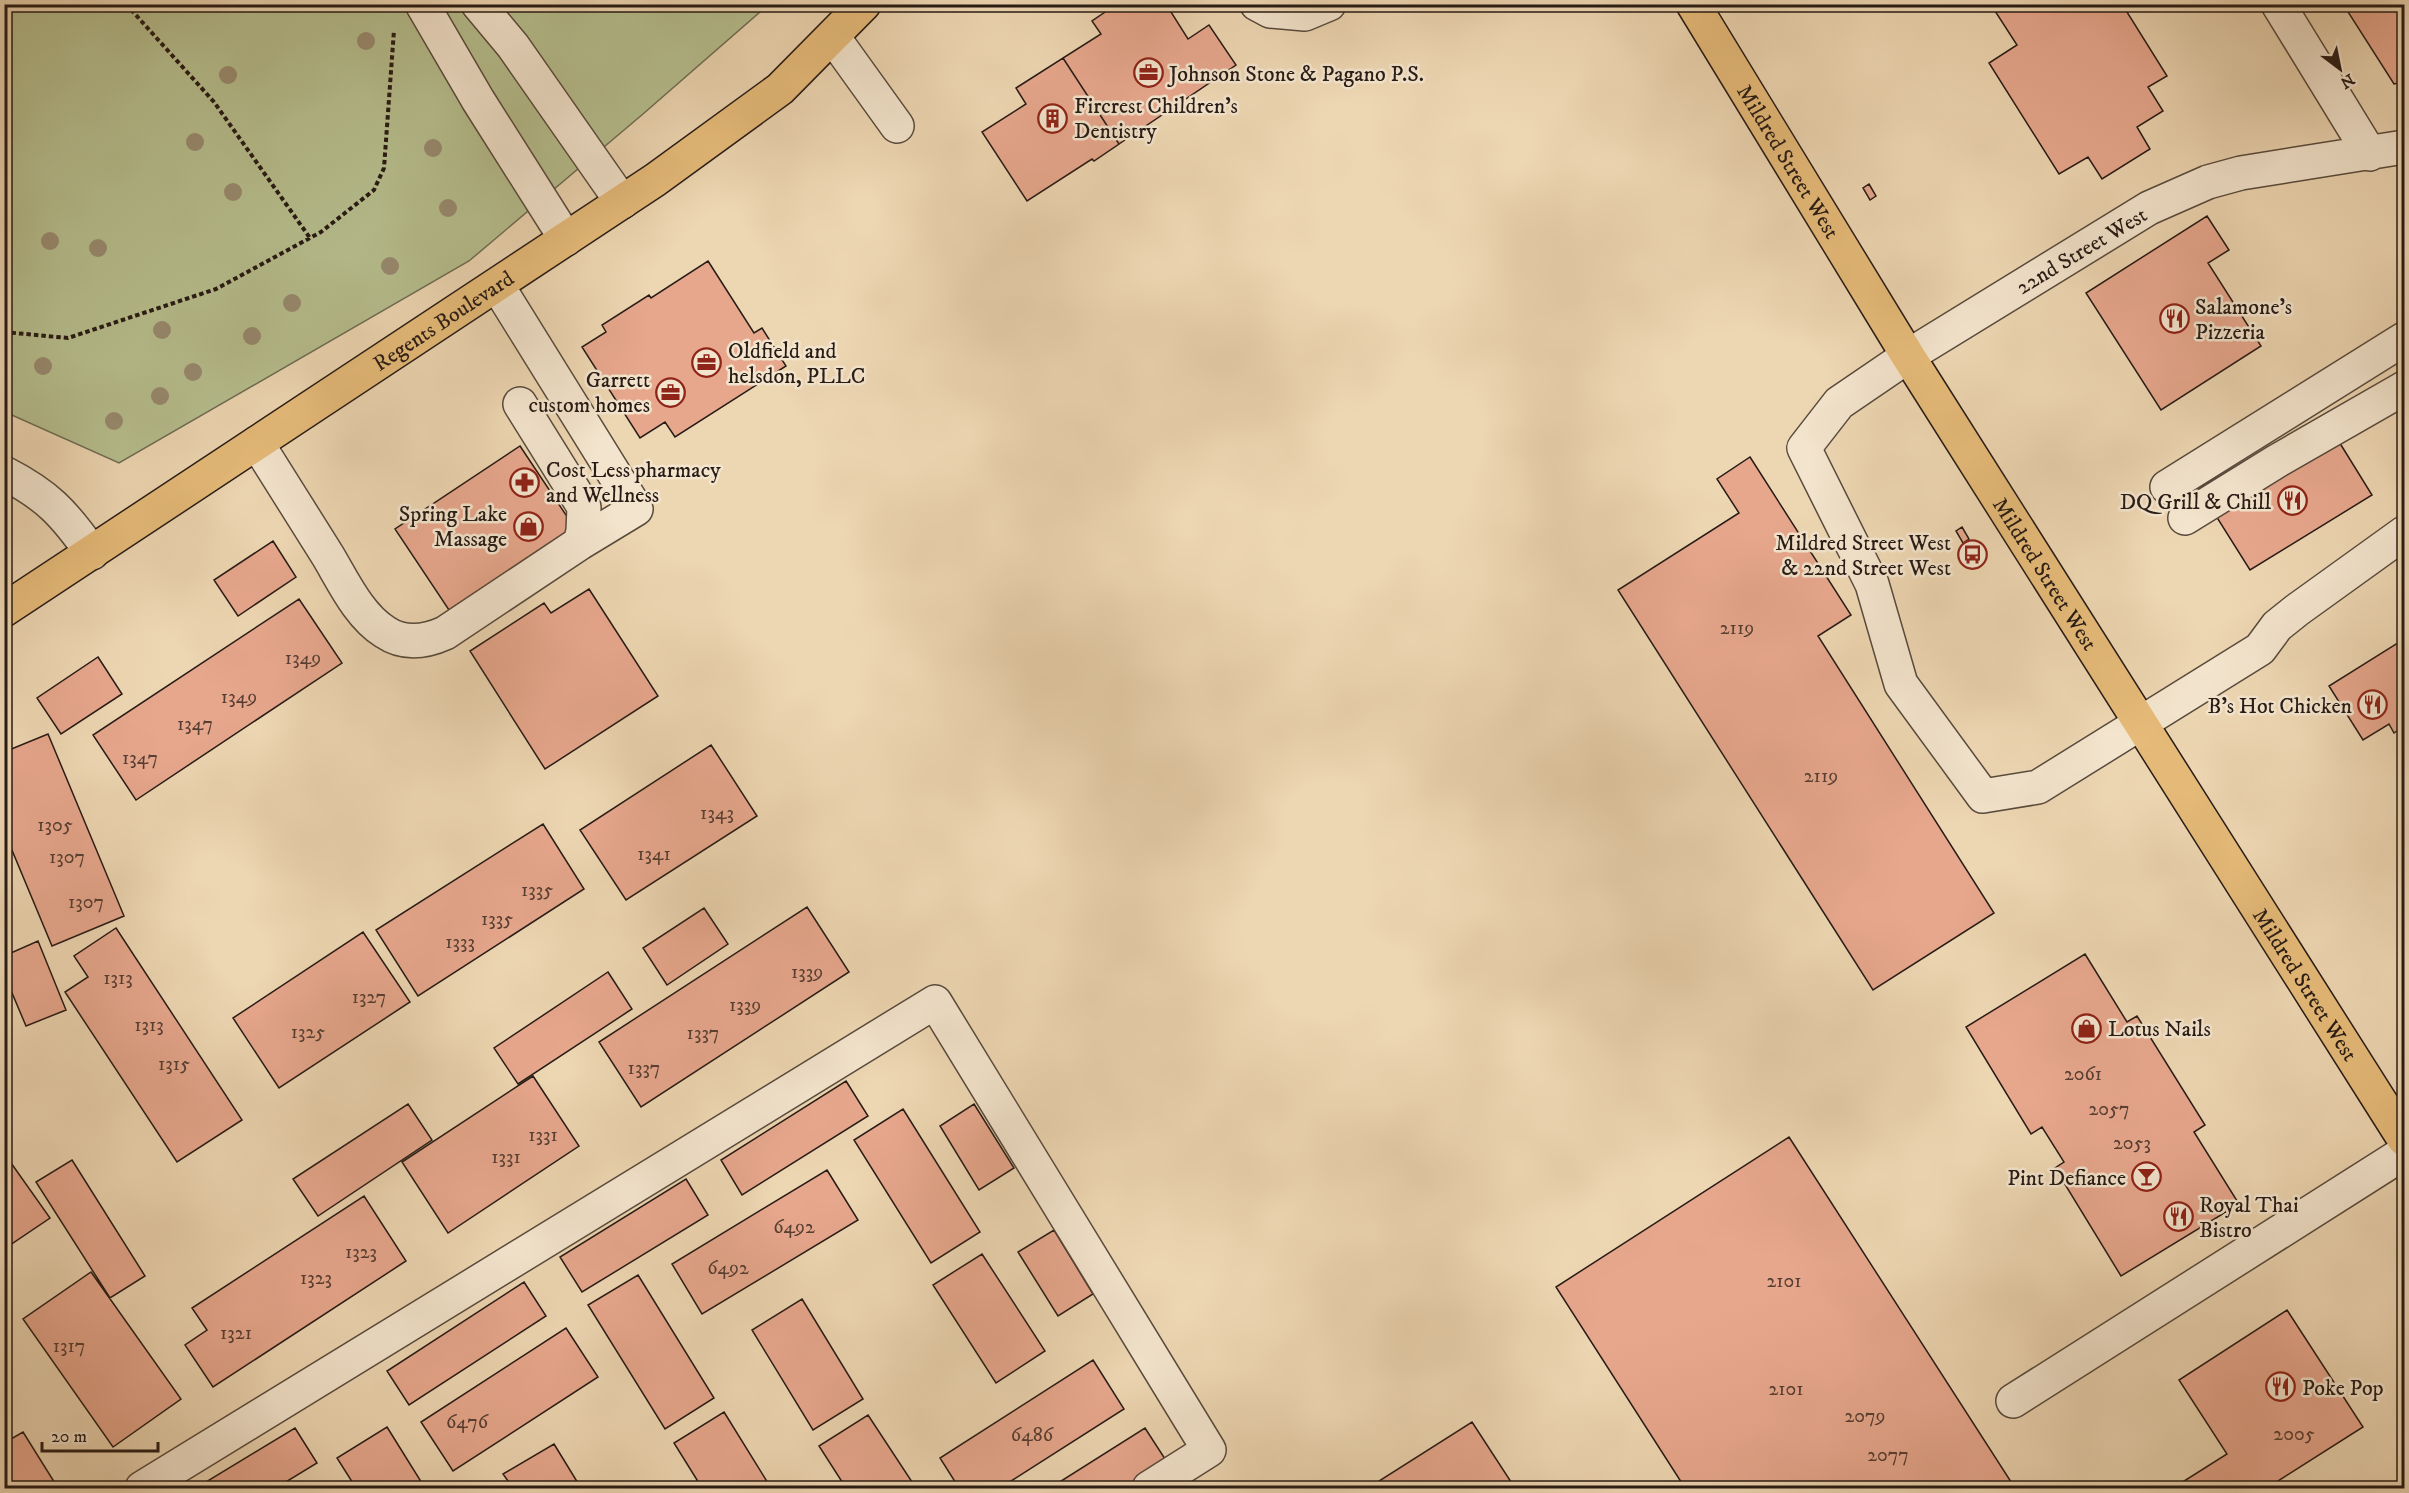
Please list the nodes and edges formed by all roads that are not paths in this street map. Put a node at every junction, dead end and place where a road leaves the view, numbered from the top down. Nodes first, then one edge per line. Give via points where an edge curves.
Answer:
1 (422, 4) edge
2 (478, 4) edge
3 (864, 4) edge
4 (1257, 4) edge
5 (1329, 4) edge
6 (2278, 4) edge
7 (1702, 8) edge
8 (833, 37) junction
9 (897, 126) dead end
10 (2404, 147) edge
11 (2370, 154) junction
12 (622, 202) junction
13 (566, 239) junction
14 (497, 285) junction
15 (2404, 339) edge
16 (1908, 356) junction
17 (2404, 388) edge
18 (520, 404) dead end
19 (257, 443) junction
20 (4, 473) edge
21 (2167, 487) dead end
22 (2185, 518) dead end
23 (2404, 533) edge
24 (580, 543) junction
25 (92, 552) junction
26 (4, 610) edge
27 (2141, 723) junction
28 (2404, 1139) edge
29 (2404, 1153) edge
30 (2013, 1401) dead end
31 (142, 1488) edge
32 (1149, 1488) edge

1 - 13 street
2 - 12 street via 513,46
3 - 8 main road, Regents Boulevard
4 - 5 street via 1270,11 1305,14
6 - 11 street
7 - 16 main road, Mildred Street West
8 - 9 street
8 - 12 main road, Regents Boulevard via 780,89
10 - 11 street, 22nd Street West
11 - 16 street, 22nd Street West via 2241,173 2178,195 2141,213
12 - 13 main road, Regents Boulevard
13 - 14 main road, Regents Boulevard
14 - 19 main road, Regents Boulevard
14 - 24 street via 636,509
15 - 21 street
16 - 27 main road, Mildred Street West
16 - 27 street, 22nd Street West via 1839,403 1804,448 1872,584 1901,684 1983,796 2038,787
17 - 22 street
18 - 24 street via 584,507
19 - 24 street via 358,604 383,631 395,637 412,641 445,633
19 - 25 main road, Regents Boulevard
20 - 25 street via 53,504
23 - 27 street via 2277,626 2260,649
25 - 26 main road, Regents Boulevard
27 - 28 main road, Mildred Street West
29 - 30 street
31 - 32 street via 935,1002 1209,1450

